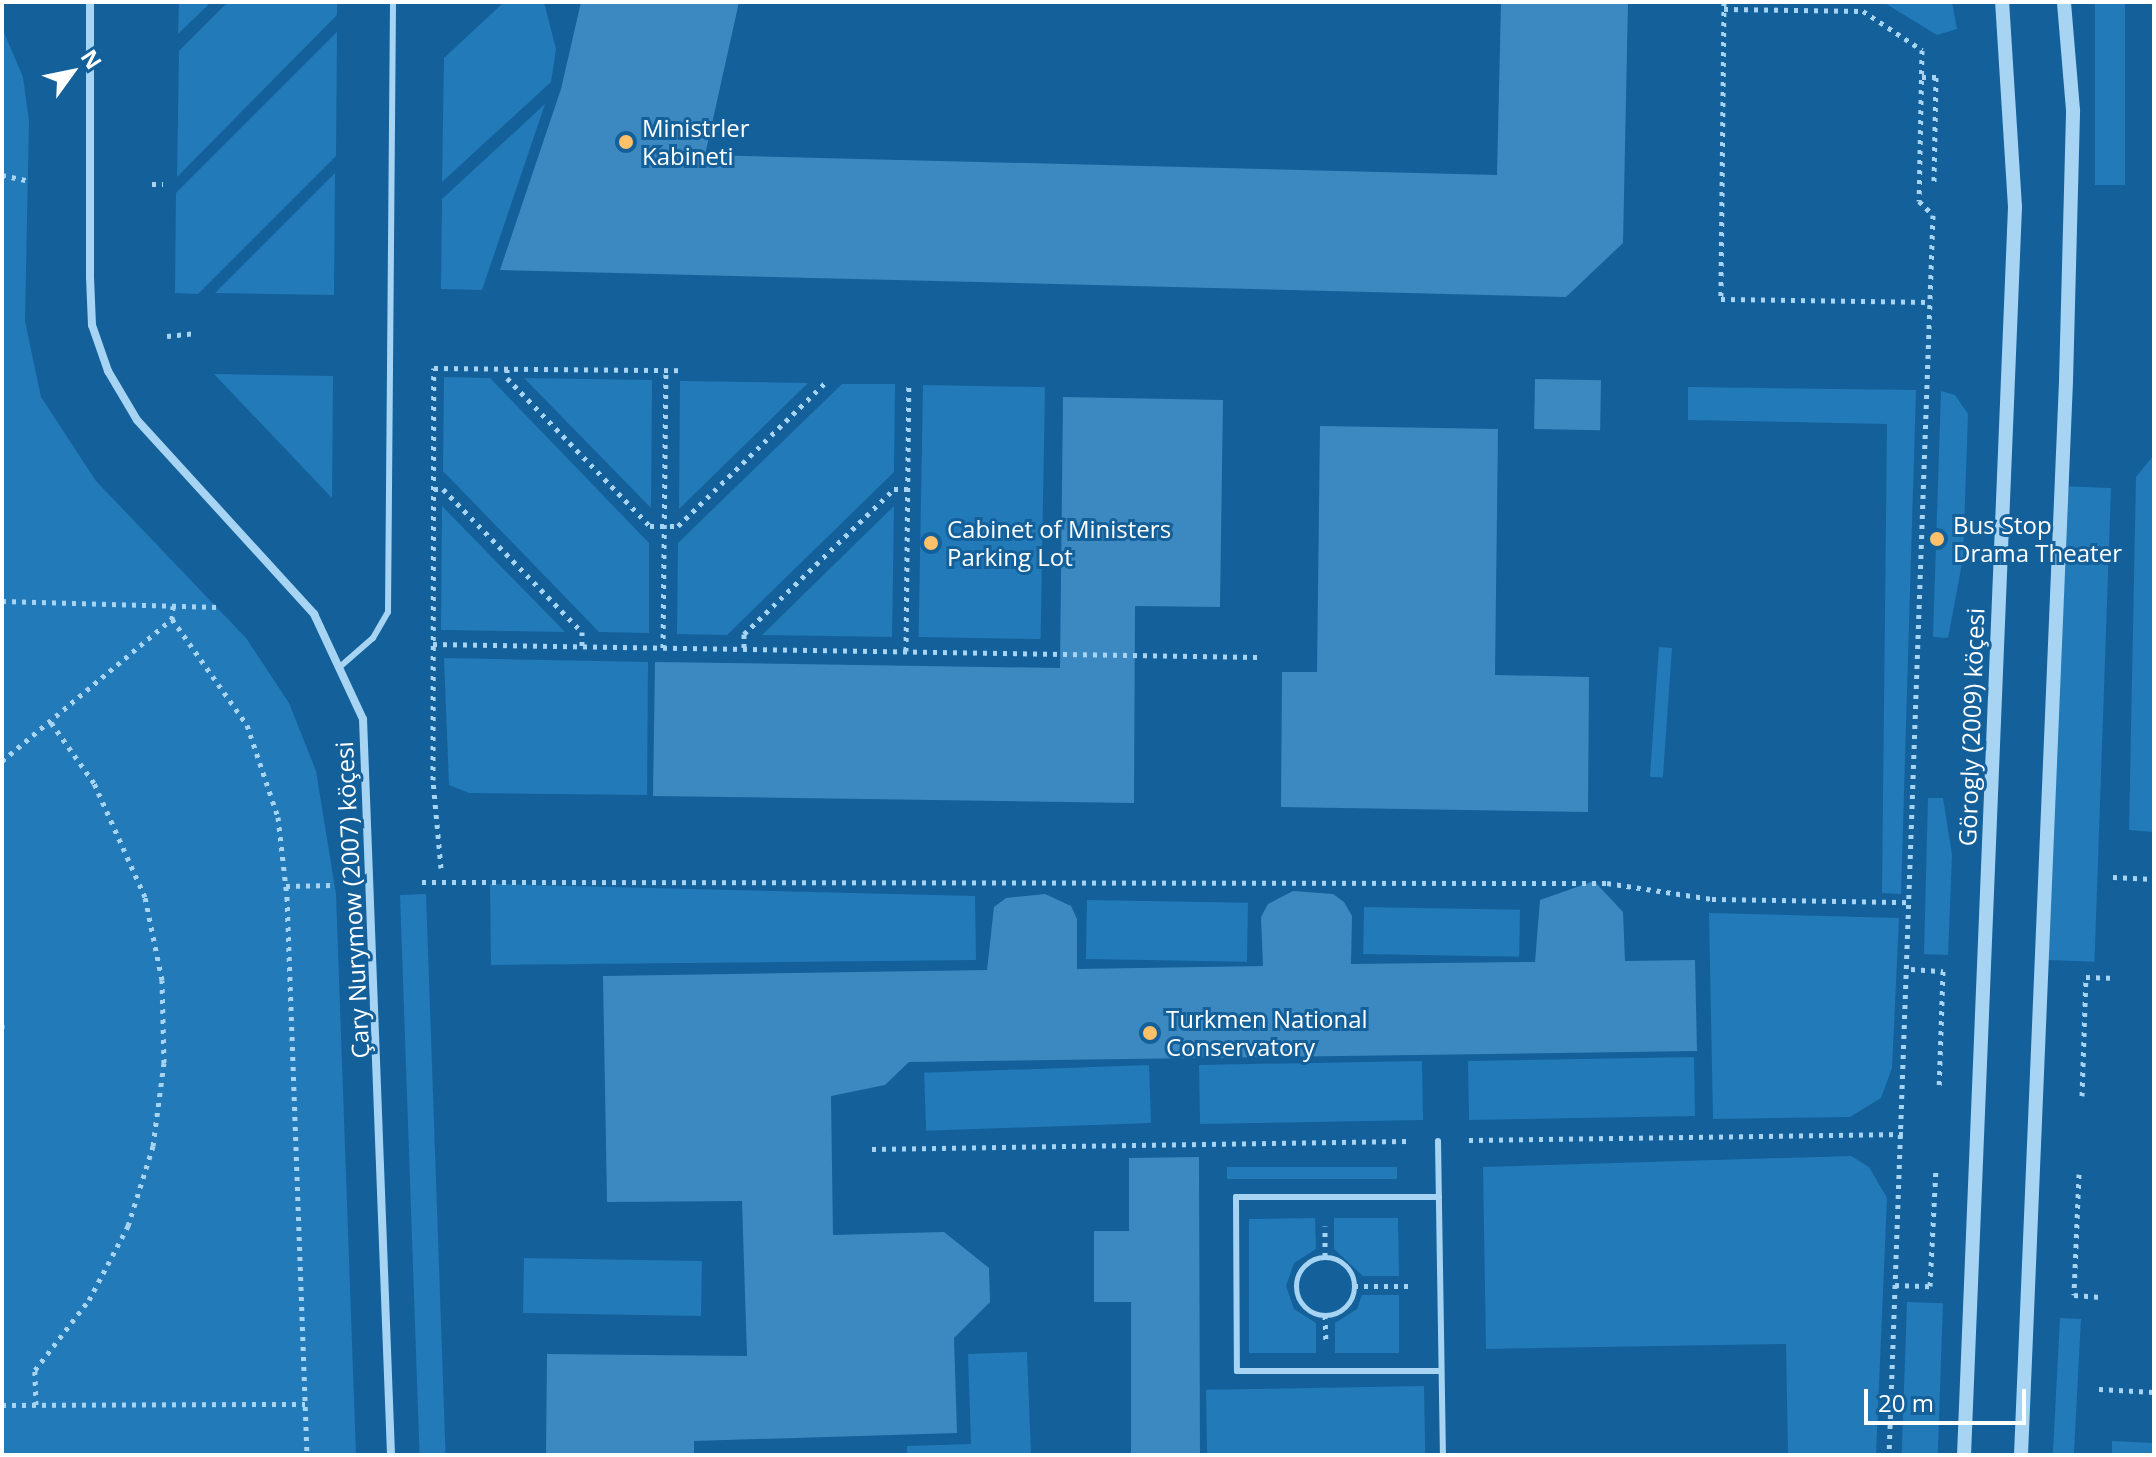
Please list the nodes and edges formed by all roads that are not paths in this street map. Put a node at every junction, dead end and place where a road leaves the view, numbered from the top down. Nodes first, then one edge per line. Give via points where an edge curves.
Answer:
1 (90, 2) edge
2 (393, 2) edge
3 (2002, 2) edge
4 (2064, 2) edge
5 (342, 665) junction
6 (1438, 1141) road end
7 (1439, 1197) junction
8 (1441, 1371) junction
9 (391, 1455) edge
10 (1443, 1455) edge
11 (1964, 1455) edge
12 (2021, 1455) edge

1 - 5 street, Çary Nurymow (2007) köçesi via 92,325 108,371 160,447 314,614
2 - 5 lane via 388,612
3 - 11 street, Görogly (2009) köçesi via 2015,207
4 - 12 street via 2073,110 2065,412
5 - 9 street, Çary Nurymow (2007) köçesi via 363,719 372,827
6 - 7 lane
7 - 8 lane
7 - 8 lane via 1236,1197 1237,1371
8 - 10 lane

